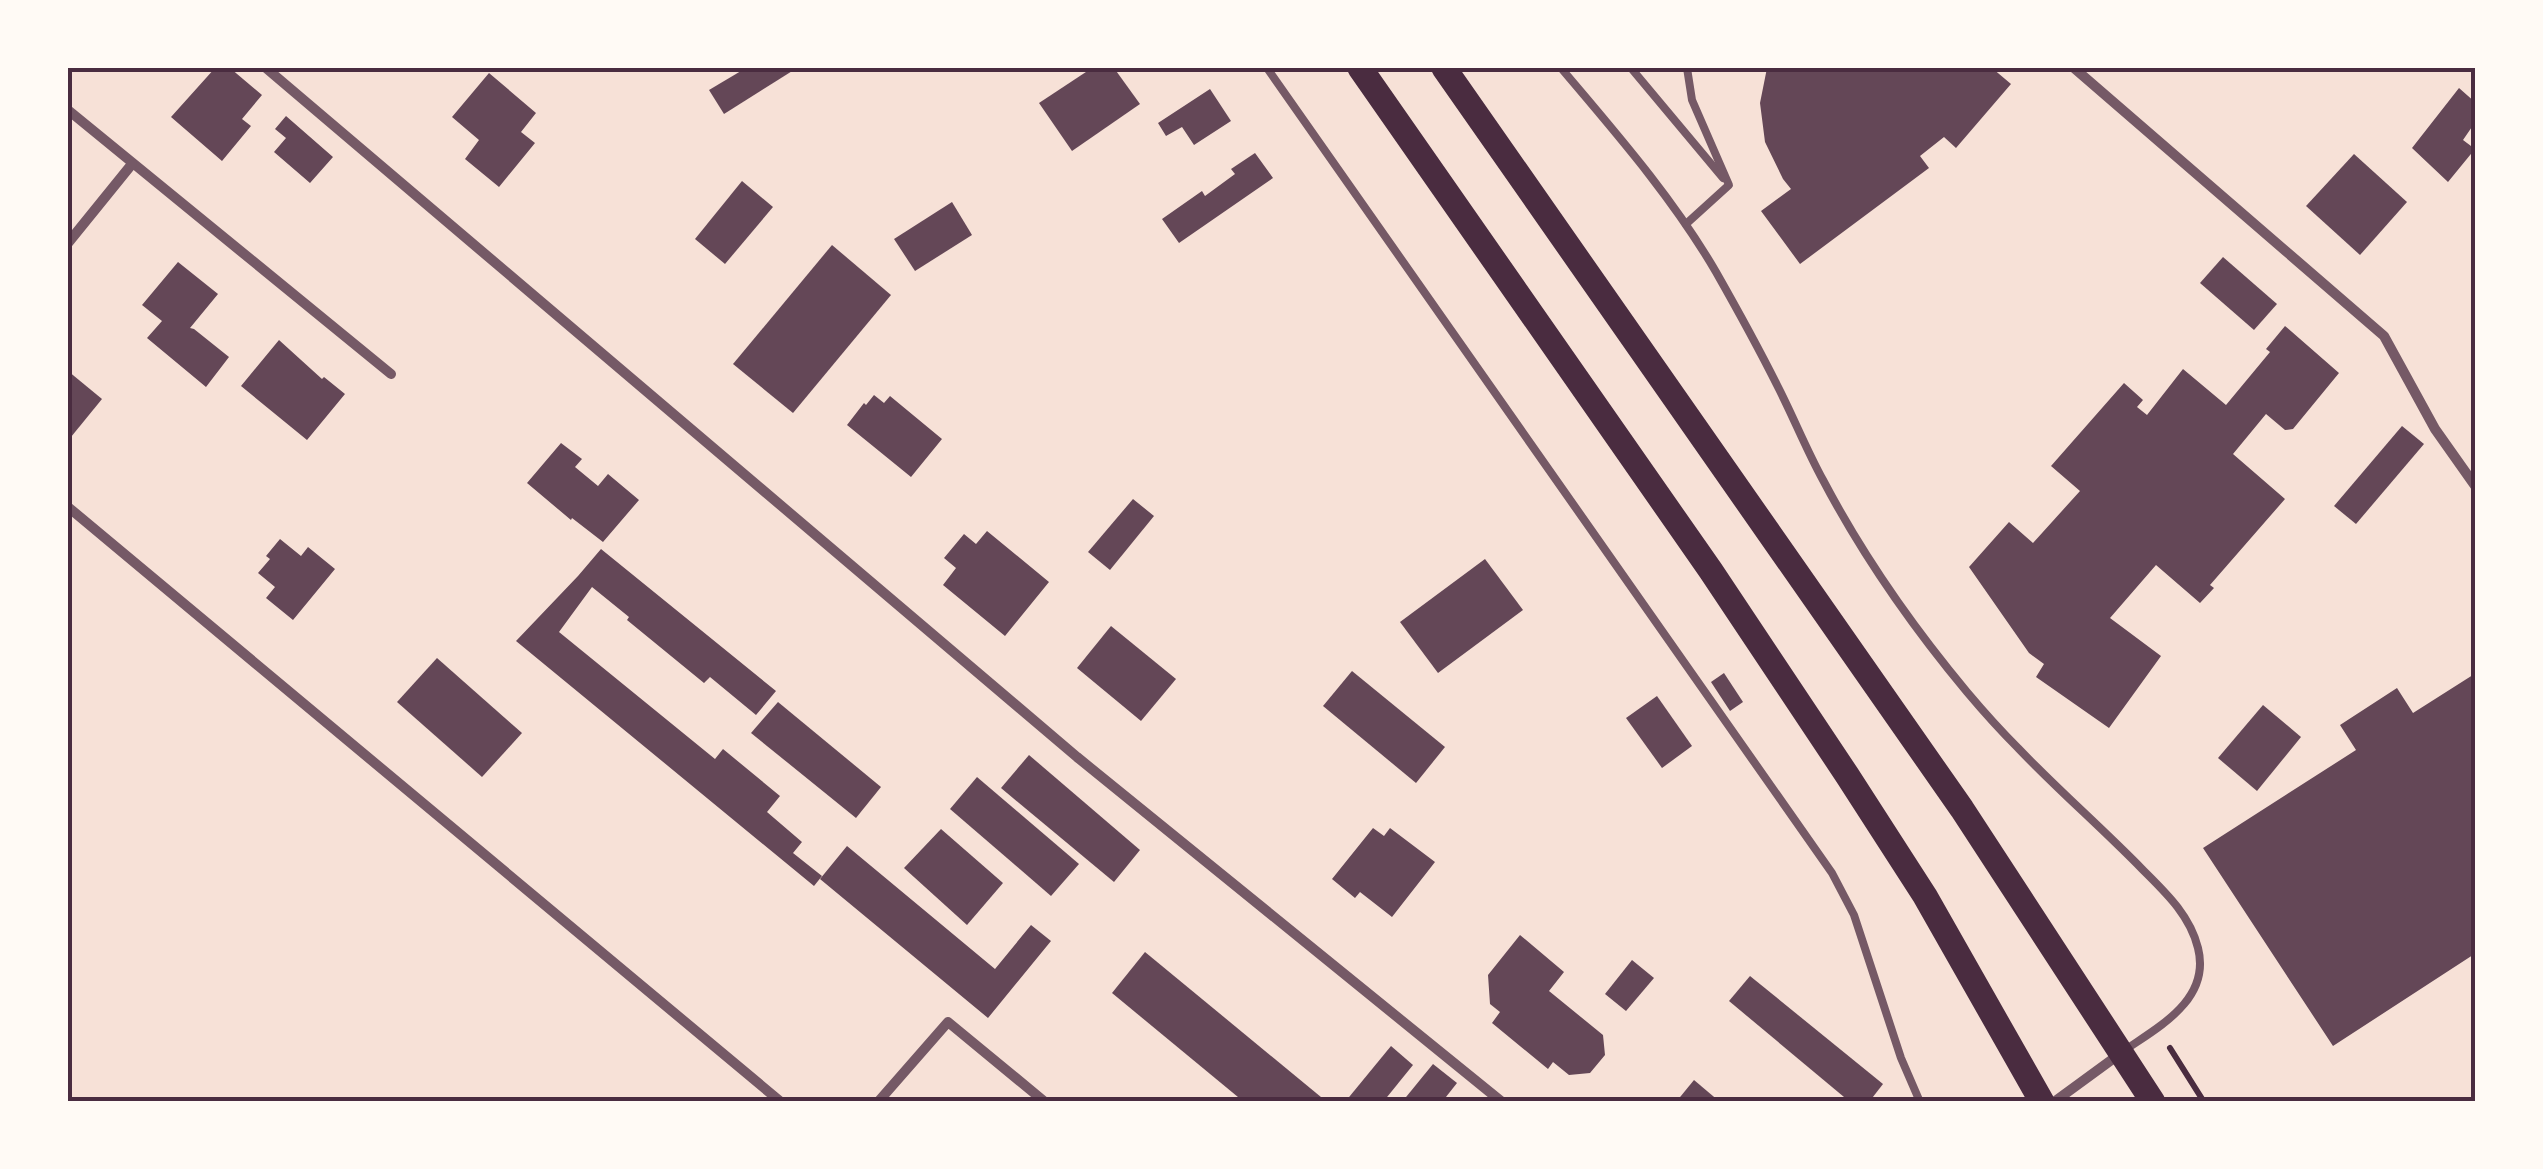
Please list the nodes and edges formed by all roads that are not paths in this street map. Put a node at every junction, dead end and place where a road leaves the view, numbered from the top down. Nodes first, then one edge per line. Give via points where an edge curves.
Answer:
1 (266, 68) edge
2 (1267, 68) edge
3 (1360, 68) edge
4 (1444, 68) edge
5 (1562, 68) edge
6 (1631, 68) edge
7 (1687, 68) edge
8 (2074, 68) edge
9 (68, 110) edge
10 (132, 164) junction
11 (1729, 185) junction
12 (1686, 224) junction
13 (68, 243) edge
14 (391, 374) dead end
15 (2476, 487) edge
16 (68, 506) edge
17 (2122, 1052) junction
18 (781, 1102) edge
19 (878, 1102) edge
20 (1045, 1102) edge
21 (1502, 1102) edge
22 (1920, 1102) edge
23 (2042, 1102) edge
24 (2054, 1102) edge
25 (2153, 1102) edge

1 - 21 street via 1077,758
2 - 22 lane via 1832,873 1854,915
3 - 23 main road via 1857,790
4 - 17 main road via 1940,777
5 - 12 lane
6 - 11 lane
7 - 11 lane via 1692,100
8 - 15 street via 2384,336
9 - 10 street
10 - 13 street
10 - 14 street
11 - 12 lane
12 - 17 lane via 1846,521 1900,606 2018,748 2187,921 2200,957 2188,1001
16 - 18 street
17 - 24 street
17 - 25 main road
19 - 20 street via 948,1022

